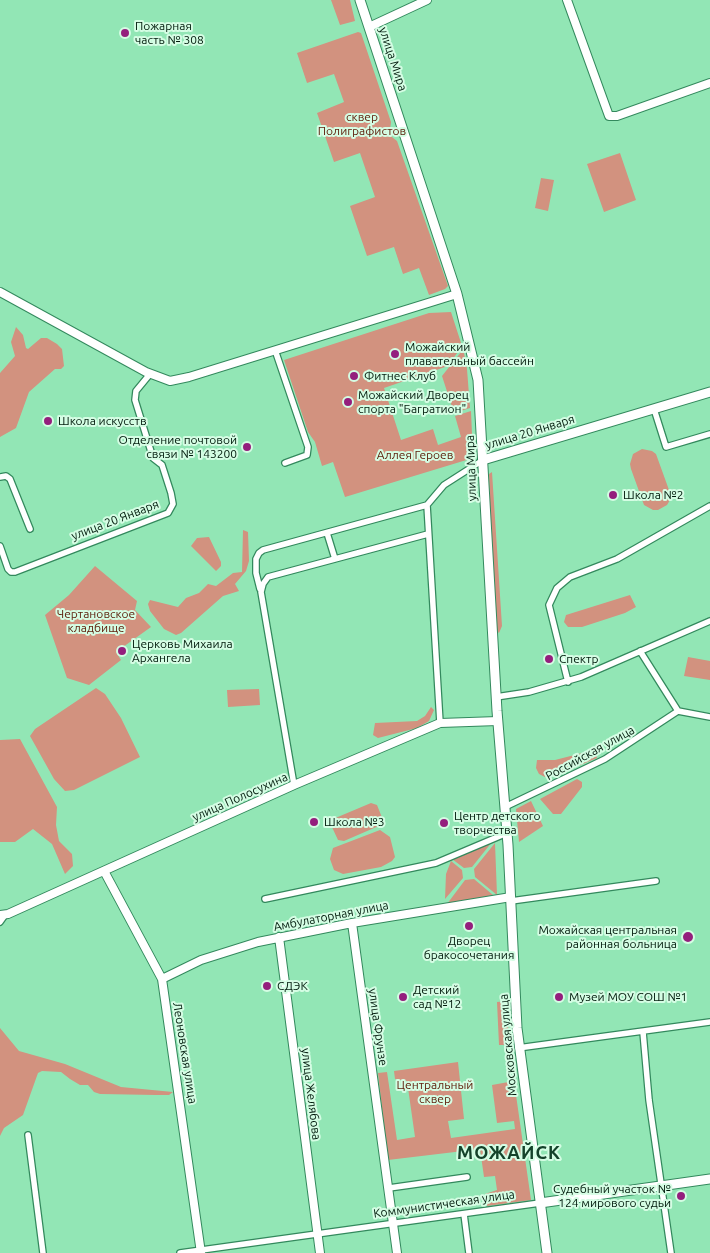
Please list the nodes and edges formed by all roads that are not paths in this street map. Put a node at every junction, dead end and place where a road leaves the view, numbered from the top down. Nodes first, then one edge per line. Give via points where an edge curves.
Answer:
1 (360, 0) edge
2 (426, 0) edge
3 (567, 0) edge
4 (369, 27) junction
5 (710, 83) edge
6 (0, 292) edge
7 (457, 294) junction
8 (275, 350) junction
9 (150, 374) junction
10 (710, 392) edge
11 (654, 409) junction
12 (710, 434) edge
13 (483, 460) junction
14 (285, 463) dead end
15 (0, 477) edge
16 (427, 505) junction
17 (710, 506) edge
18 (30, 529) dead end
19 (327, 533) junction
20 (428, 534) junction
21 (0, 546) edge
22 (334, 559) junction
23 (260, 589) junction
24 (710, 620) edge
25 (640, 651) junction
26 (568, 682) junction
27 (496, 697) junction
28 (678, 711) junction
29 (710, 717) edge
30 (498, 720) junction
31 (440, 723) junction
32 (294, 785) junction
33 (505, 807) junction
34 (507, 833) junction
35 (104, 871) junction
36 (656, 881) dead end
37 (265, 899) dead end
38 (511, 899) junction
39 (2, 917) edge
40 (352, 923) junction
41 (279, 938) junction
42 (162, 979) junction
43 (710, 1022) edge
44 (643, 1032) junction
45 (518, 1048) junction
46 (28, 1135) dead end
47 (467, 1177) dead end
48 (710, 1179) edge
49 (661, 1186) junction
50 (389, 1188) junction
51 (540, 1203) junction
52 (464, 1214) junction
53 (394, 1224) junction
54 (317, 1234) junction
55 (201, 1251) edge
56 (43, 1253) edge
57 (180, 1253) edge
58 (320, 1253) edge
59 (397, 1253) edge
60 (470, 1253) edge
61 (547, 1253) edge
62 (671, 1253) edge

1 - 4 main road, улица Мира
2 - 4 street
3 - 5 street via 609,116
4 - 7 main road, улица Мира
6 - 9 street
7 - 8 street
7 - 13 main road, улица Мира via 478,380
8 - 9 street via 178,380 163,380
8 - 14 street via 308,447 307,454
9 - 21 street, улица 20 Января via 136,391 135,400 153,458 162,465 172,493 173,504 168,513 15,572 8,569
10 - 11 main road, улица 20 Января
11 - 12 street via 666,447
11 - 13 main road, улица 20 Января
13 - 16 street, улица 20 Января via 444,485
13 - 27 main road, улица Мира
15 - 18 street via 10,479
16 - 19 street
16 - 20 street
17 - 26 street via 618,559 570,577 557,588 549,605
19 - 22 street
19 - 23 street via 258,553 256,573
20 - 22 street
20 - 31 street
22 - 23 street via 268,576
23 - 32 street
24 - 25 street
25 - 26 street
25 - 28 street
26 - 27 street
27 - 30 main road, улица Мира
28 - 29 street
28 - 33 street, Российская улица via 605,758
30 - 31 street, улица Полосухина
30 - 33 main road, улица Мира
31 - 32 street, улица Полосухина
32 - 35 street, улица Полосухина
33 - 34 main road, улица Мира
34 - 37 street via 436,863
34 - 38 main road, Московская улица
35 - 39 street, улица Полосухина
35 - 42 street, Леоновская улица
36 - 38 street, Амбулаторная улица
38 - 40 street, Амбулаторная улица
38 - 45 main road, Московская улица
40 - 41 street, Амбулаторная улица
40 - 50 street, улица Фрунзе
41 - 42 street, Амбулаторная улица via 201,960
41 - 54 street, улица Желябова
42 - 55 street, Леоновская улица
43 - 44 street
44 - 45 street
44 - 49 street
45 - 51 main road, Московская улица
46 - 56 street
47 - 50 street
48 - 49 main road, Коммунистическая улица
49 - 51 main road, Коммунистическая улица
49 - 62 street
50 - 53 street, улица Фрунзе
51 - 52 street, Коммунистическая улица
51 - 61 main road, Московская улица
52 - 53 street, Коммунистическая улица
52 - 60 street
53 - 54 street, Коммунистическая улица
53 - 59 street, улица Фрунзе
54 - 55 street, Коммунистическая улица
54 - 58 street, улица Желябова
55 - 57 street, Коммунистическая улица

